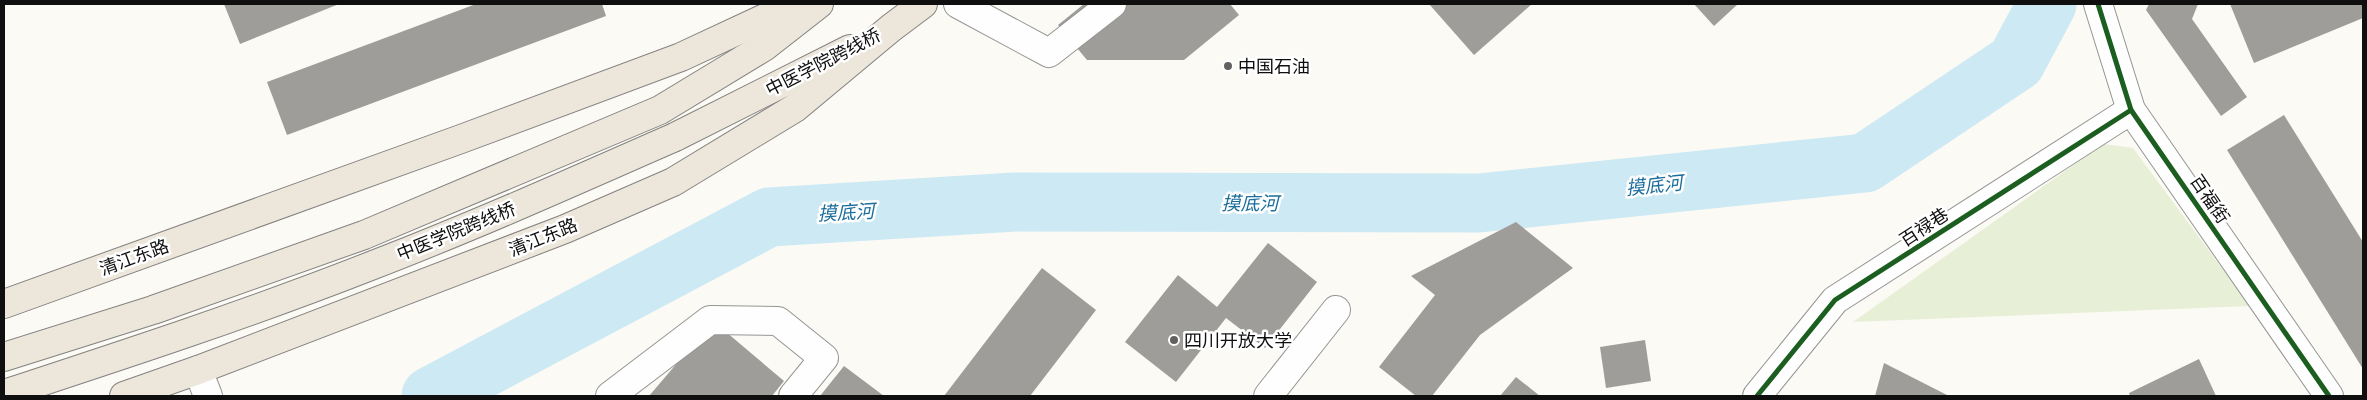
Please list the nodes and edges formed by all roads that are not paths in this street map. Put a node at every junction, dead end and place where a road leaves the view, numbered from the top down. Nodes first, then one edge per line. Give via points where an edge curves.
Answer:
1 (795, 4) edge
2 (820, 4) edge
3 (923, 4) edge
4 (958, 4) edge
5 (1112, 4) edge
6 (2098, 4) edge
7 (891, 28) junction
8 (2132, 110) junction
9 (4, 304) edge
10 (1336, 310) dead end
11 (4, 357) edge
12 (198, 370) junction
13 (4, 394) edge
14 (124, 396) edge
15 (208, 396) edge
16 (610, 396) edge
17 (793, 396) edge
18 (1268, 396) edge
19 (1756, 396) edge
20 (2328, 396) edge

1 - 9 main road, 清江东路 via 680,57 462,140
2 - 11 main road, 中医学院跨线桥 via 764,47 660,110 364,235 153,310
3 - 7 main road, 清江东路
4 - 5 street via 1049,53
6 - 8 street, 百福街
7 - 12 main road, 清江东路 via 795,108 673,182 565,229
7 - 13 main road, 中医学院跨线桥, bridge via 675,137 368,268
8 - 19 street, 百禄巷 via 1835,300
8 - 20 street, 百福街
10 - 18 street
12 - 14 main road, 清江东路
12 - 15 street
16 - 17 street via 710,320 778,321 824,358

